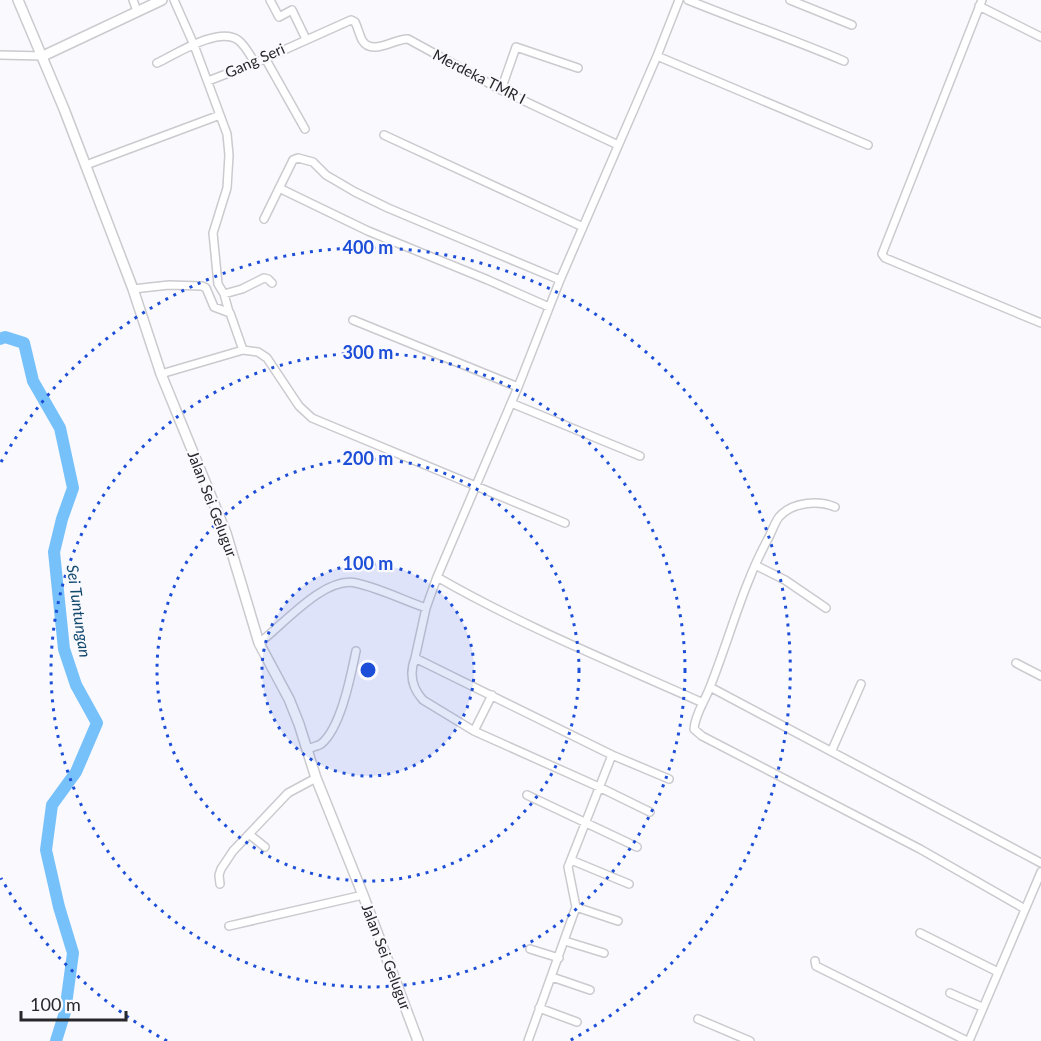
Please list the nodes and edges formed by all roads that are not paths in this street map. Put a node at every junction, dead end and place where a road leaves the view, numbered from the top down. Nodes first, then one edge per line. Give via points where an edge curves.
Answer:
1 (18, 0) edge
2 (133, 0) edge
3 (162, 0) edge
4 (174, 0) edge
5 (270, 0) edge
6 (688, 0) edge
7 (790, 0) edge
8 (677, 1) edge
9 (980, 3) edge
10 (137, 11) junction
11 (351, 20) joint
12 (852, 25) dead end
13 (1041, 37) edge
14 (306, 39) junction
15 (194, 45) junction
16 (0, 55) edge
17 (43, 56) junction
18 (657, 56) junction
19 (265, 57) junction
20 (844, 61) dead end
21 (157, 63) dead end
22 (255, 63) junction
23 (578, 68) dead end
24 (208, 81) junction
25 (501, 90) junction
26 (220, 115) junction
27 (305, 129) dead end
28 (384, 135) dead end
29 (618, 145) junction
30 (868, 145) dead end
31 (86, 165) junction
32 (279, 188) junction
33 (264, 219) dead end
34 (583, 227) junction
35 (560, 280) junction
36 (272, 283) dead end
37 (133, 289) junction
38 (224, 294) junction
39 (549, 307) junction
40 (229, 312) junction
41 (353, 320) dead end
42 (1041, 323) edge
43 (243, 350) junction
44 (161, 374) junction
45 (518, 387) junction
46 (511, 403) junction
47 (640, 456) dead end
48 (476, 487) junction
49 (835, 507) dead end
50 (565, 523) dead end
51 (755, 565) junction
52 (437, 577) junction
53 (426, 608) junction
54 (826, 608) dead end
55 (259, 643) junction
56 (356, 651) dead end
57 (415, 658) junction
58 (1016, 663) dead end
59 (1041, 676) edge
60 (861, 684) dead end
61 (710, 687) junction
62 (492, 695) junction
63 (703, 703) junction
64 (474, 730) junction
65 (308, 749) junction
66 (832, 750) junction
67 (612, 755) junction
68 (316, 778) junction
69 (669, 779) dead end
70 (599, 787) junction
71 (527, 795) dead end
72 (650, 812) dead end
73 (584, 824) junction
74 (250, 835) junction
75 (265, 847) dead end
76 (637, 847) dead end
77 (571, 860) junction
78 (1041, 863) edge
79 (1041, 872) edge
80 (220, 884) dead end
81 (629, 884) dead end
82 (363, 896) junction
83 (576, 907) junction
84 (1025, 909) junction
85 (618, 921) dead end
86 (229, 926) dead end
87 (920, 933) dead end
88 (565, 941) junction
89 (530, 949) dead end
90 (603, 953) dead end
91 (559, 958) junction
92 (815, 961) dead end
93 (998, 972) junction
94 (552, 977) junction
95 (590, 990) dead end
96 (950, 993) dead end
97 (982, 1007) junction
98 (539, 1008) junction
99 (698, 1019) dead end
100 (577, 1022) dead end
101 (418, 1041) edge
102 (528, 1041) edge
103 (750, 1041) edge
104 (968, 1041) edge

1 - 17 main road, Jalan Sei Gelugur
2 - 10 street
3 - 10 main road
4 - 15 street, Gang Seri
5 - 14 street via 279,18 292,10
6 - 20 street
7 - 12 street
8 - 18 street
9 - 13 street
9 - 42 street via 882,254
10 - 17 main road
11 - 14 street, Gang Seri
11 - 25 street, Merdeka TMR I via 369,46 408,39
14 - 19 street, Gang Seri
15 - 21 street
15 - 22 street via 221,35 232,36
15 - 24 street, Gang Seri
16 - 17 street
17 - 31 main road, Jalan Sei Gelugur
18 - 29 street
18 - 30 street
19 - 22 street, Gang Seri
19 - 27 street
22 - 24 street, Gang Seri
23 - 25 street via 516,47
24 - 26 street
25 - 29 street, Merdeka TMR I
26 - 31 street
26 - 38 street via 227,134 229,168 213,233 218,284
28 - 34 street
29 - 34 street
31 - 37 main road, Jalan Sei Gelugur
32 - 33 street
32 - 35 street via 293,160 304,159 388,208
32 - 39 street via 368,231
34 - 35 street
35 - 39 street
36 - 38 street via 264,278
37 - 40 street via 202,286 214,307
37 - 44 main road, Jalan Sei Gelugur
38 - 40 street
39 - 45 street
40 - 43 street
41 - 45 street
43 - 44 street
43 - 48 street via 267,358 299,406 312,418
44 - 55 main road, Jalan Sei Gelugur via 226,533
45 - 46 street
46 - 47 street
46 - 48 street
48 - 50 street
48 - 52 street
49 - 51 street via 823,502 808,504 795,506 781,515
51 - 54 street
51 - 61 street
52 - 53 street
52 - 63 street via 585,651
53 - 55 street via 342,582 302,606
53 - 57 street
55 - 65 main road, Jalan Sei Gelugur via 289,699
56 - 65 street via 345,698 329,734 320,745
57 - 62 street
57 - 64 street via 411,668 418,695
58 - 59 street
60 - 66 street
61 - 63 street
61 - 66 street
62 - 64 street
62 - 67 street
63 - 84 street via 694,725 696,732 909,843
64 - 70 street
65 - 68 main road, Jalan Sei Gelugur
66 - 78 street
67 - 69 street
67 - 70 street
68 - 74 street via 288,793
68 - 82 main road, Jalan Sei Gelugur
70 - 72 street
70 - 73 street
71 - 73 street
73 - 76 street
73 - 77 street
74 - 75 street
74 - 80 street via 220,869
77 - 81 street
77 - 83 street via 568,871
79 - 84 street
82 - 86 street
82 - 101 main road, Jalan Sei Gelugur
83 - 85 street
83 - 88 street
84 - 93 street
87 - 93 street
88 - 90 street
88 - 91 street
89 - 91 street
91 - 94 street
92 - 104 street via 816,966
93 - 97 street
94 - 95 street
94 - 98 street
96 - 97 street
97 - 104 street
98 - 100 street
98 - 102 street
99 - 103 street

